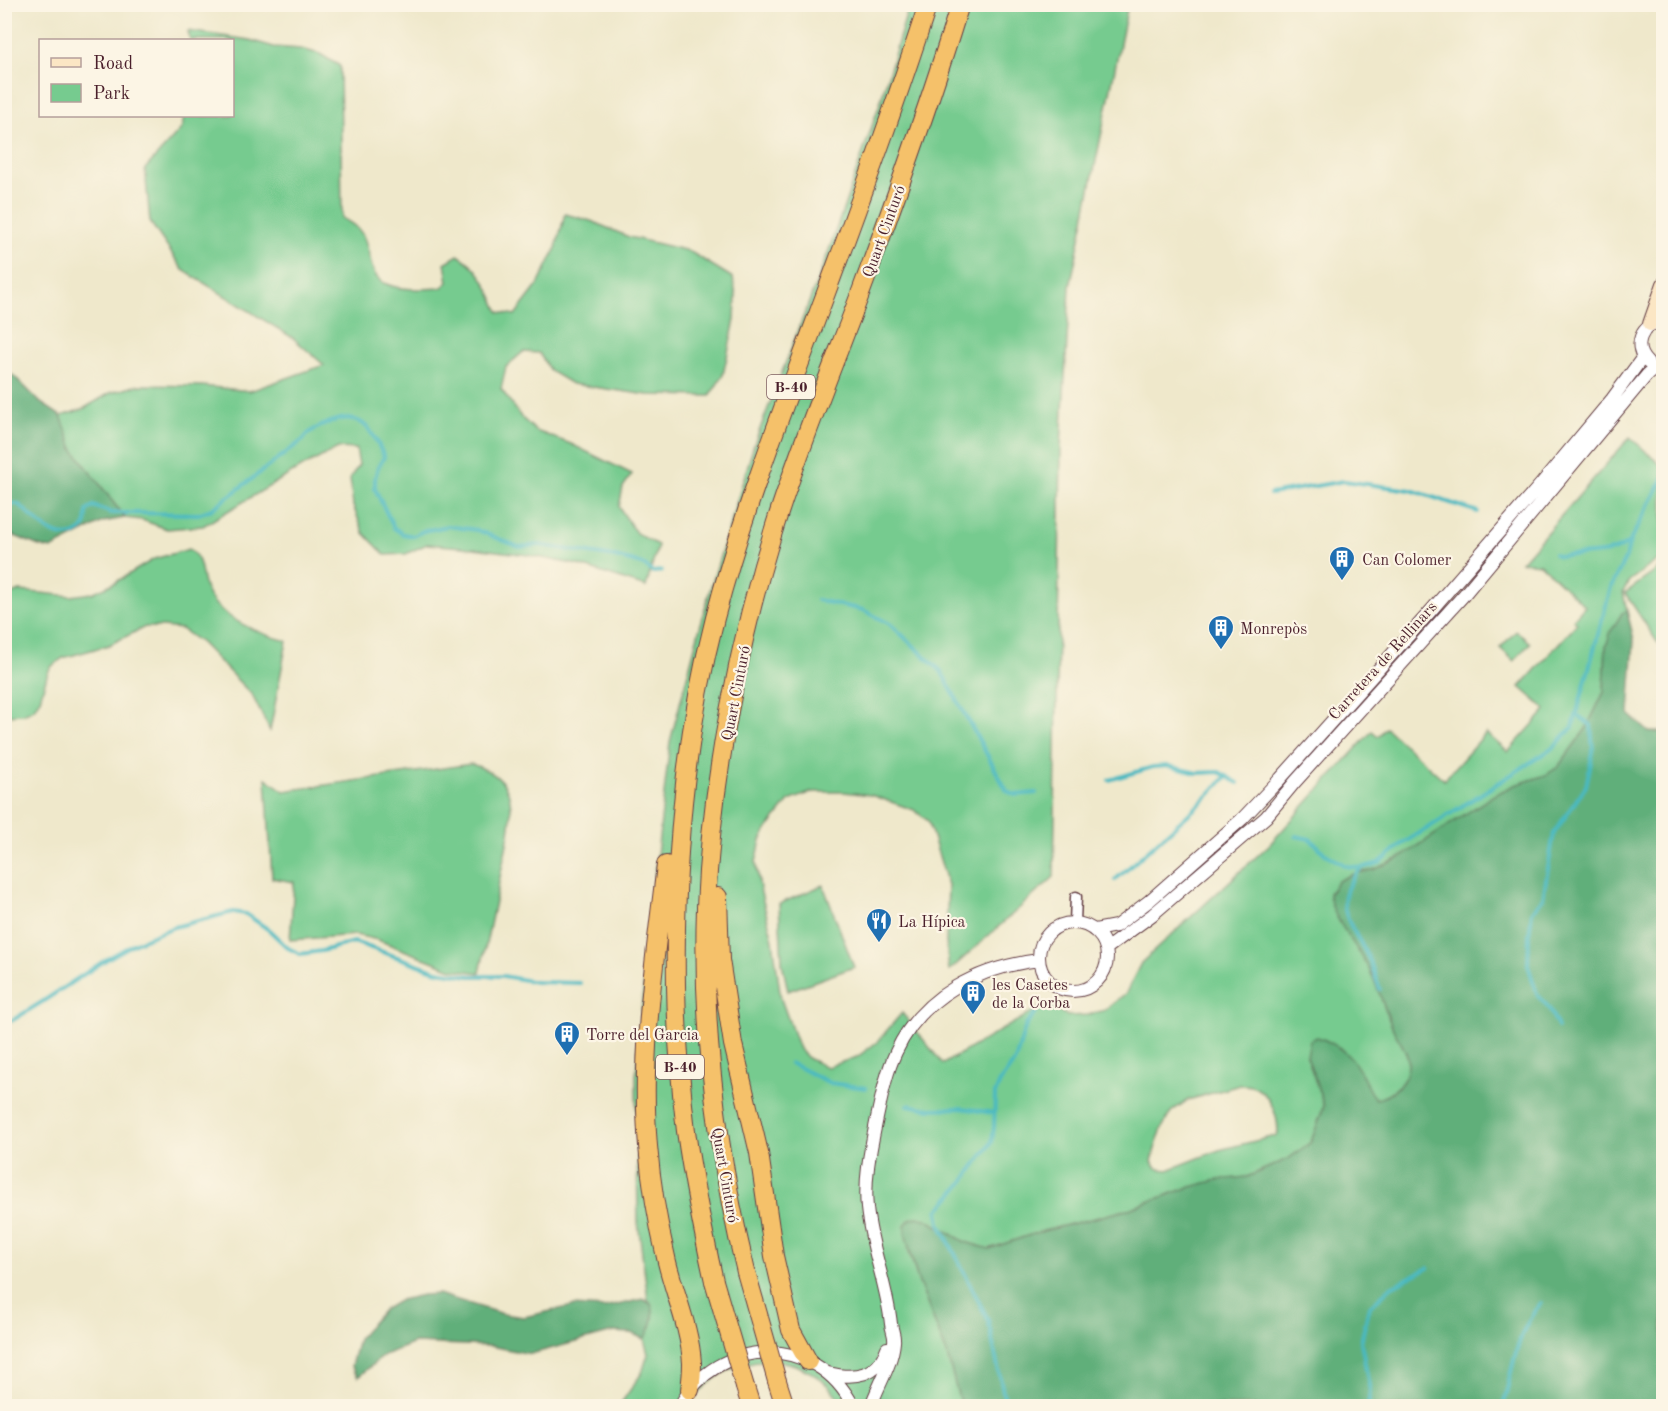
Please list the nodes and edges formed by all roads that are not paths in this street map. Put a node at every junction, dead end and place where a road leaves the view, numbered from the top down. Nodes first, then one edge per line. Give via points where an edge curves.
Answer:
1 (928, 4) edge
2 (960, 4) edge
3 (1664, 285) edge
4 (1657, 323) edge
5 (1643, 357) junction
6 (1660, 367) edge
7 (673, 849) junction
8 (715, 852) junction
9 (1076, 897) dead end
10 (1075, 922) junction
11 (1095, 930) junction
12 (1107, 948) junction
13 (1039, 960) junction
14 (891, 1327) junction
15 (808, 1361) junction
16 (825, 1372) junction
17 (690, 1390) junction
18 (680, 1407) edge
19 (751, 1407) edge
20 (785, 1407) edge
21 (853, 1407) edge
22 (872, 1407) edge

1 - 7 highway, Quart Cinturó / B-40 via 751,498 717,611 681,779
2 - 8 highway, Quart Cinturó / B-40 via 906,168 777,521 754,602 730,714
3 - 4 main road
4 - 5 street via 1642,333 1639,345
5 - 6 street
5 - 11 street, Carretera de Rellinars via 1500,534 1273,787 1149,901 1116,926
6 - 12 street, Carretera de Rellinars via 1647,375 1463,596 1266,817 1152,915
7 - 17 highway via 651,997 646,1077 648,1146 667,1262 692,1364
7 - 19 highway, Quart Cinturó / B-40, bridge via 677,1033 695,1189 714,1281
8 - 15 highway via 720,960 733,1044 759,1153 783,1299 791,1330
8 - 20 highway, Quart Cinturó / B-40, bridge via 706,908 706,963 711,1063 723,1165 746,1272
9 - 10 street
10 - 11 street
10 - 13 street via 1050,931 1040,947
11 - 12 street
12 - 13 street via 1107,963 1101,977 1089,987 1075,991 1048,980
13 - 14 street via 1005,965 945,993 915,1021 891,1062 872,1145 866,1194
14 - 16 street via 885,1355 871,1371 857,1377
14 - 22 street via 891,1359
15 - 16 street
15 - 17 street via 776,1353 744,1355 714,1368
16 - 21 street
17 - 18 street

